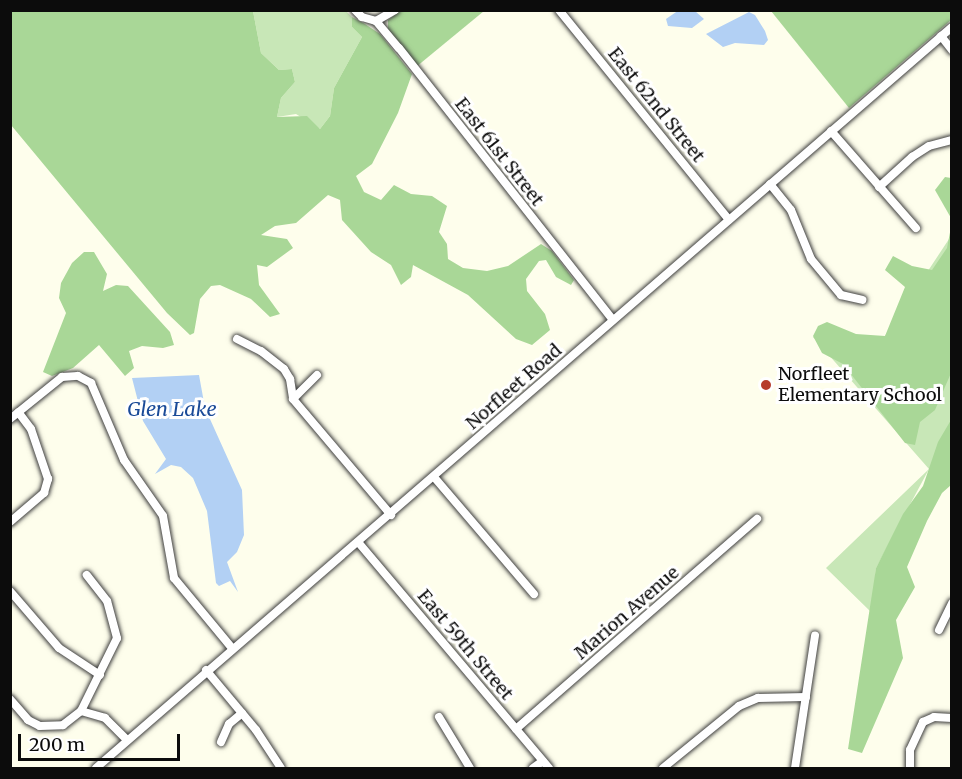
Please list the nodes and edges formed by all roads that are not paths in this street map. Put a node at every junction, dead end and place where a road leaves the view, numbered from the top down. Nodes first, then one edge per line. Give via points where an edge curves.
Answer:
1 (355, 10) edge
2 (395, 10) edge
3 (559, 10) edge
4 (376, 21) junction
5 (951, 27) edge
6 (941, 36) junction
7 (951, 50) edge
8 (831, 131) junction
9 (951, 140) edge
10 (770, 184) junction
11 (879, 187) junction
12 (729, 220) junction
13 (916, 228) dead end
14 (862, 300) dead end
15 (614, 320) junction
16 (237, 339) dead end
17 (317, 375) dead end
18 (293, 399) junction
19 (18, 412) junction
20 (10, 419) edge
21 (434, 477) junction
22 (391, 515) junction
23 (757, 519) dead end
24 (10, 522) edge
25 (358, 542) junction
26 (87, 576) dead end
27 (10, 591) edge
28 (534, 594) dead end
29 (951, 603) edge
30 (939, 630) dead end
31 (815, 636) dead end
32 (232, 648) junction
33 (206, 670) junction
34 (100, 675) junction
35 (806, 697) junction
36 (10, 699) edge
37 (81, 711) junction
38 (242, 713) junction
39 (439, 717) dead end
40 (951, 718) edge
41 (516, 729) junction
42 (128, 740) junction
43 (221, 742) dead end
44 (543, 761) junction
45 (96, 768) edge
46 (281, 768) edge
47 (470, 768) edge
48 (532, 768) edge
49 (549, 768) edge
50 (663, 768) edge
51 (795, 768) edge
52 (910, 768) edge

1 - 4 street, East 61st Street
2 - 4 street
3 - 12 street, East 62nd Street
4 - 15 street, East 61st Street
5 - 6 street, Norfleet Road
6 - 7 street
6 - 8 street, Norfleet Road
8 - 10 street, Norfleet Road
8 - 11 street
9 - 11 street via 928,146
10 - 12 street, Norfleet Road
10 - 14 street via 791,210 811,259 842,295
11 - 13 street
12 - 15 street, Norfleet Road
15 - 21 street, Norfleet Road
16 - 18 street via 284,369
17 - 18 street
18 - 22 street
19 - 20 street
19 - 24 street via 31,429 48,479 44,493
19 - 32 street via 56,380 77,376 96,391 124,460 163,516 174,578
21 - 22 street, Norfleet Road
21 - 28 street
22 - 25 street, Norfleet Road
23 - 41 street, Marion Avenue
25 - 32 street, Norfleet Road
25 - 41 street, East 59th Street
26 - 34 street via 107,601 117,628 115,645
27 - 34 street via 59,648
29 - 30 street
31 - 35 street
32 - 33 street, Norfleet Road
33 - 38 street
33 - 42 street, Norfleet Road
34 - 37 street
35 - 50 street via 758,698 739,706
35 - 51 street
36 - 37 street via 40,726 63,725
37 - 42 street via 105,718
38 - 43 street via 229,724
38 - 46 street
39 - 47 street
40 - 52 street via 934,717 923,722 910,750
41 - 44 street, East 59th Street
42 - 45 street, Norfleet Road
44 - 48 street
44 - 49 street, East 59th Street

